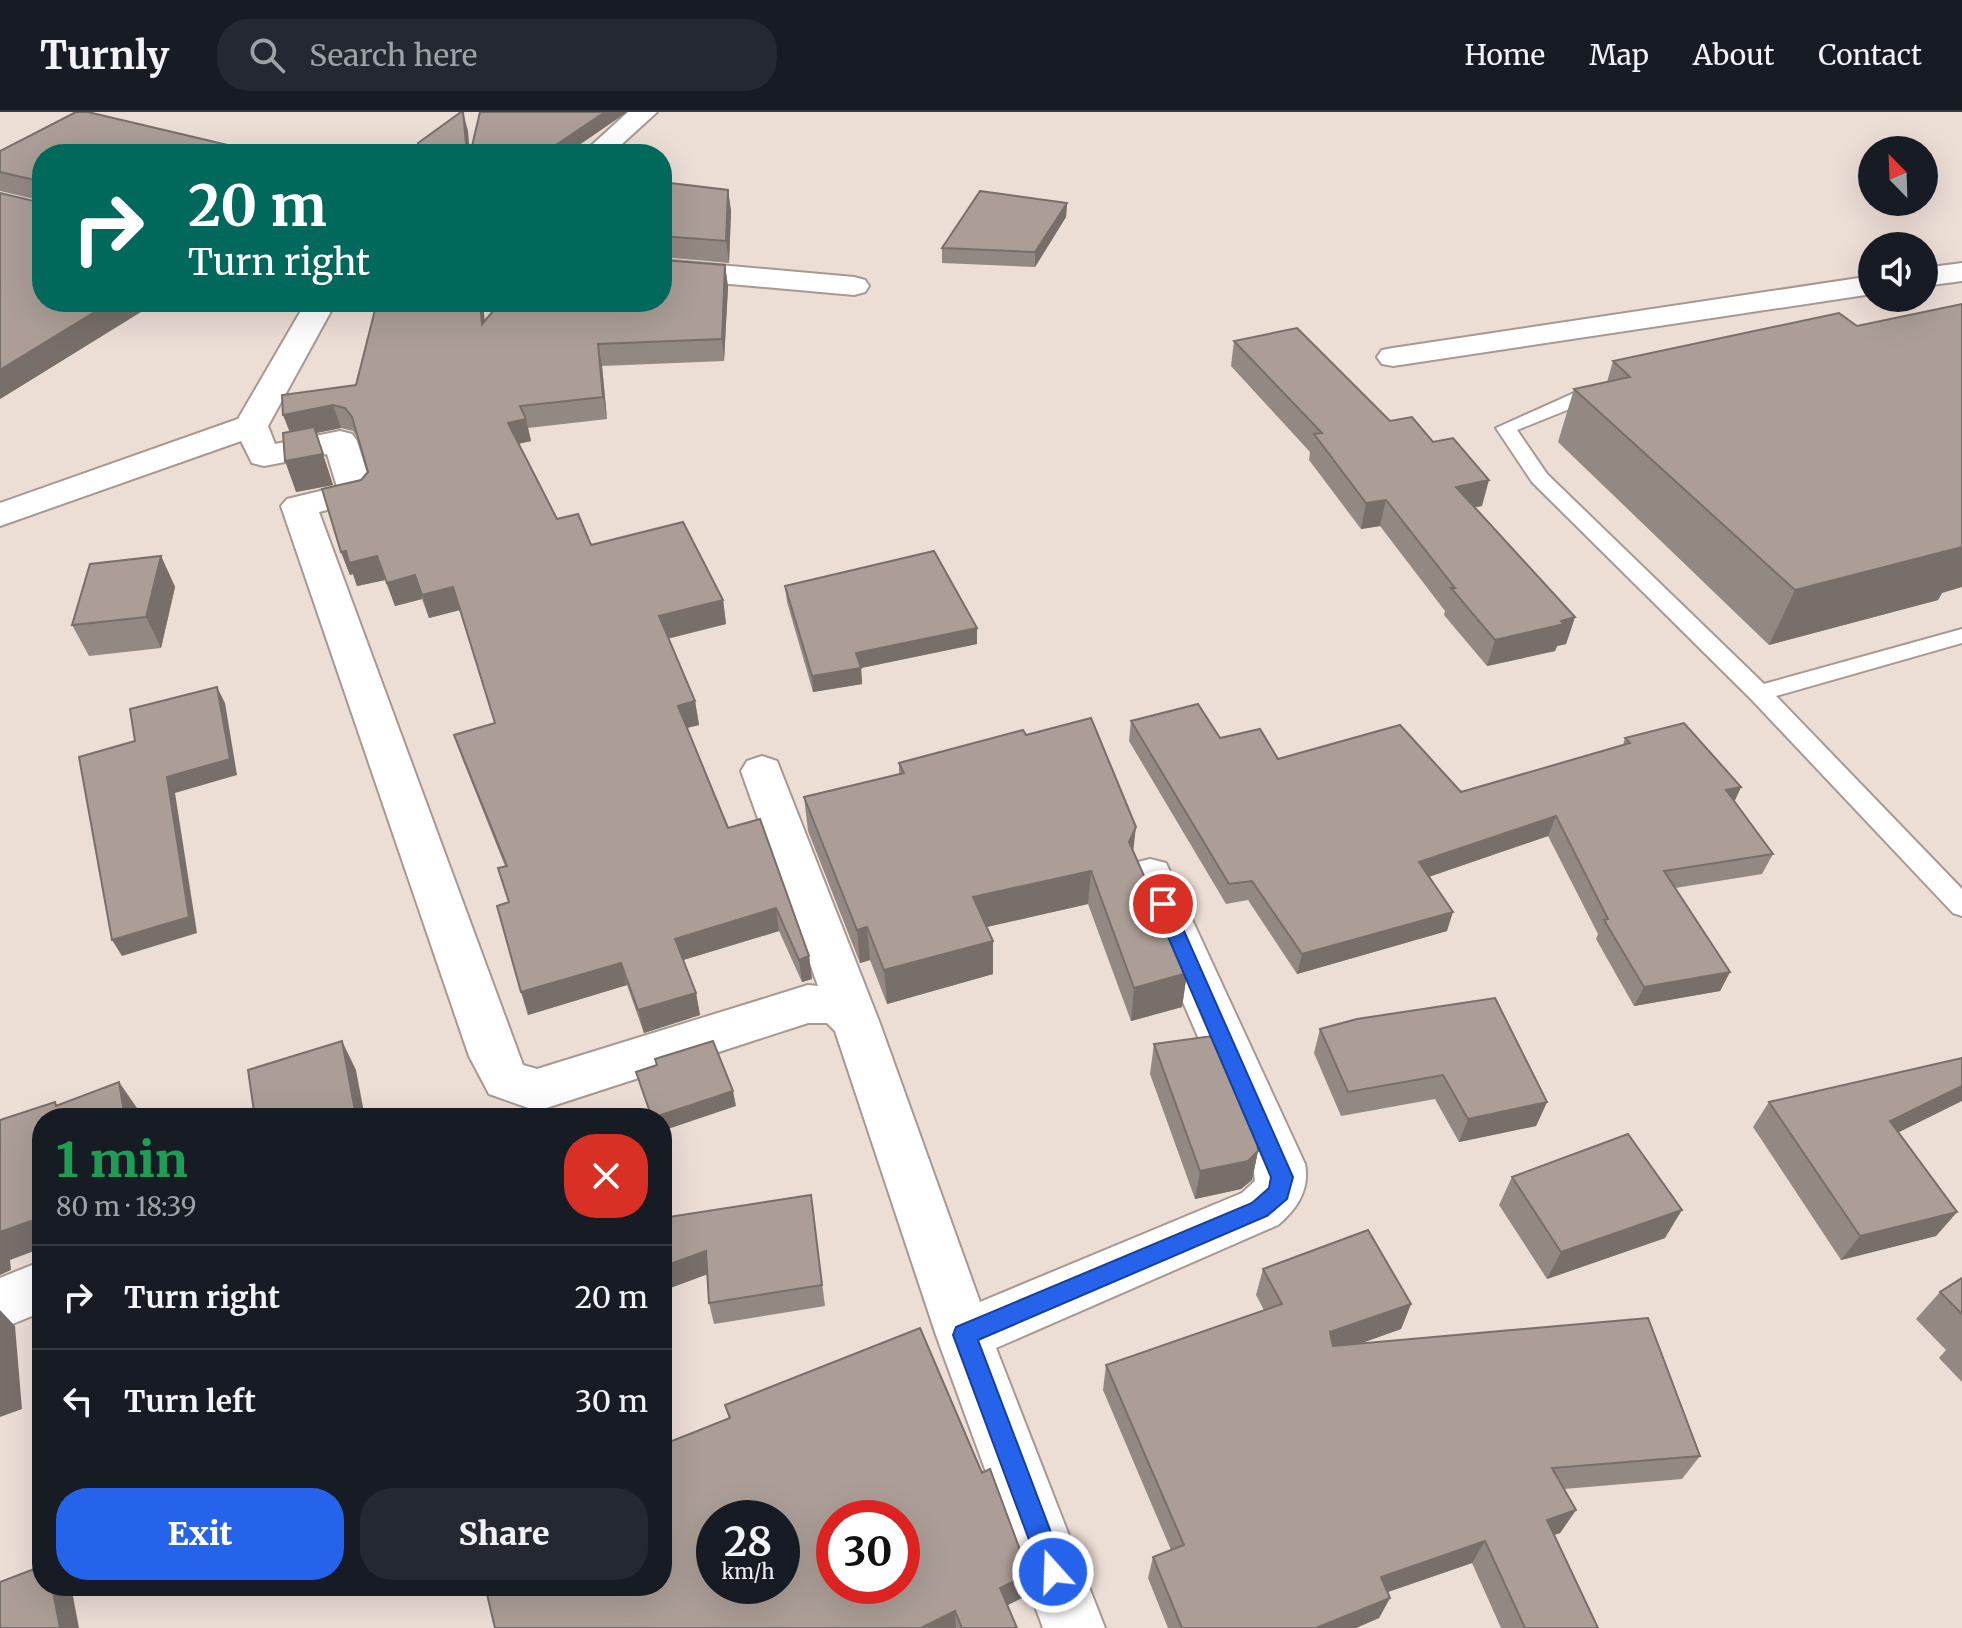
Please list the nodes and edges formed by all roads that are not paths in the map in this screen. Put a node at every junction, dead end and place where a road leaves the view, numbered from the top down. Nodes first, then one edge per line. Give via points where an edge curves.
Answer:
1 (644, 112) edge
2 (607, 144) edge
3 (672, 270) edge
4 (1962, 272) edge
5 (1938, 275) edge
6 (854, 286) dead end
7 (1858, 287) edge
8 (315, 312) edge
9 (1393, 357) dead end
10 (1624, 387) edge
11 (251, 426) junction
12 (0, 515) edge
13 (1962, 636) edge
14 (1759, 693) junction
15 (762, 771) dead end
16 (1150, 875) dead end
17 (1962, 906) edge
18 (855, 1021) junction
19 (526, 1104) edge
20 (32, 1290) edge
21 (0, 1304) edge
22 (964, 1335) junction
23 (1074, 1628) edge

1 - 2 street
3 - 6 street
4 - 5 street
7 - 9 street
8 - 11 street
10 - 14 lane via 1581,397 1506,428 1539,478
11 - 12 street
11 - 19 street via 264,456 340,441 356,493 299,506 493,1056
13 - 14 lane
14 - 17 lane
15 - 18 street
16 - 22 street via 1279,1164 1279,1193 1260,1209
18 - 19 street via 838,1005 808,1004
18 - 22 street
20 - 21 street
22 - 23 street

